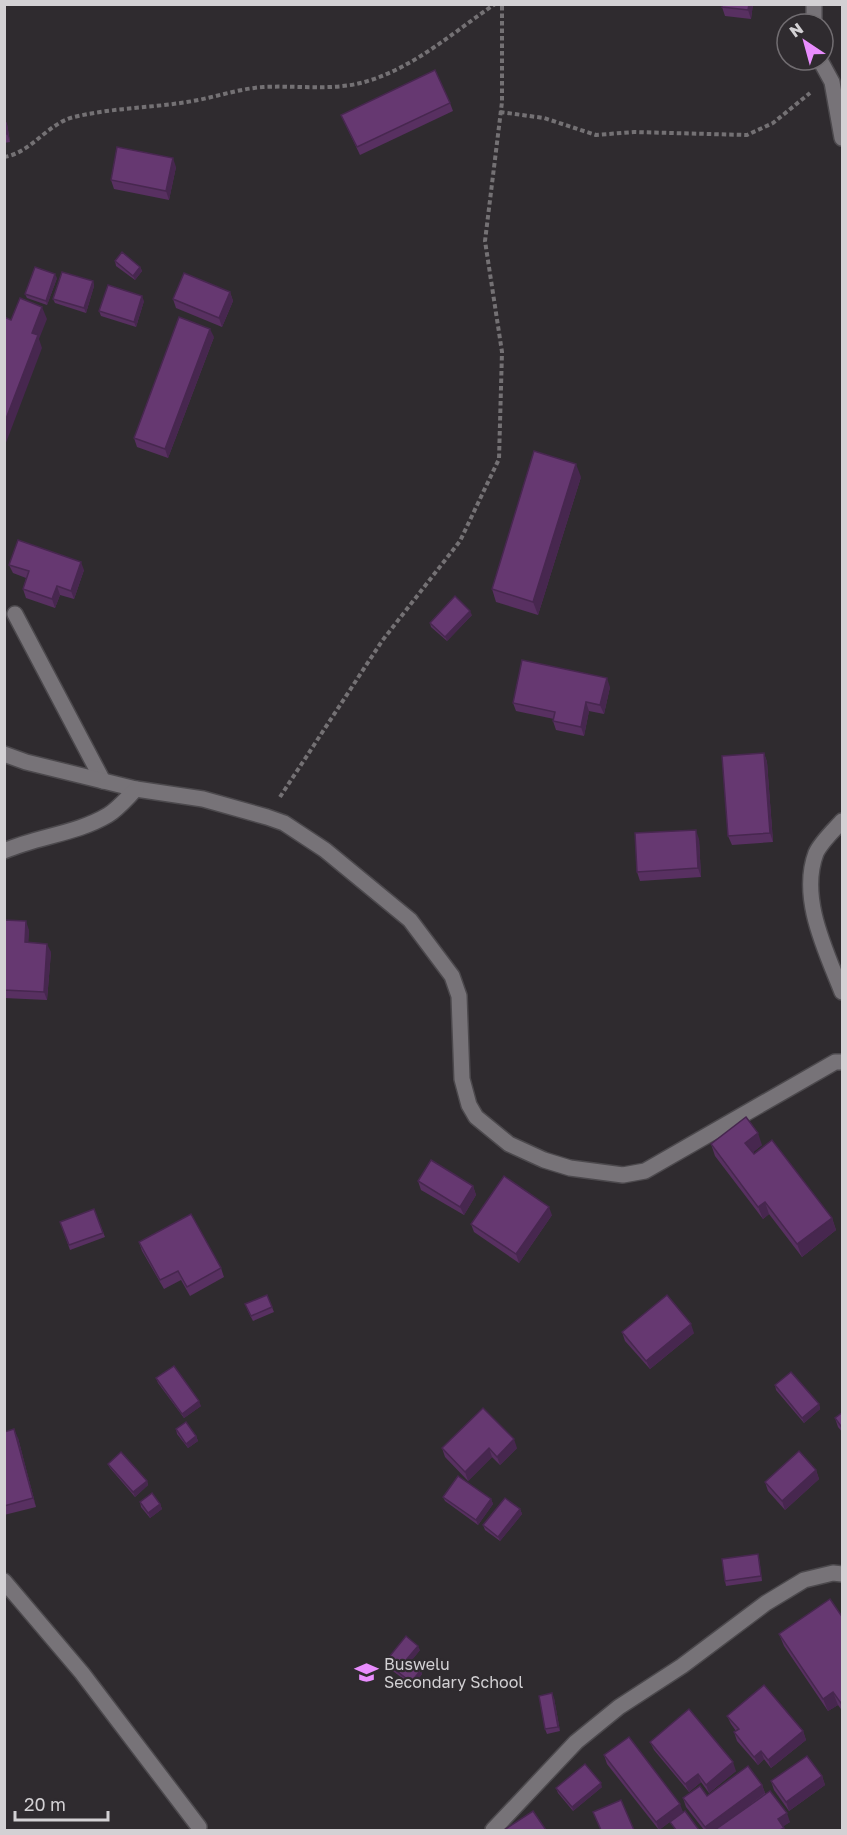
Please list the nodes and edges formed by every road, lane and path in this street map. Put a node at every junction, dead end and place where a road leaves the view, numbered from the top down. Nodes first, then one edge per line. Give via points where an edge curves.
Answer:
1 (495, 4) edge
2 (502, 4) edge
3 (827, 72) edge
4 (832, 82) junction
5 (500, 112) junction
6 (843, 138) edge
7 (4, 157) edge
8 (15, 614) dead end
9 (4, 754) edge
10 (103, 781) junction
11 (136, 789) junction
12 (267, 818) junction
13 (843, 820) edge
14 (4, 851) edge
15 (843, 992) edge
16 (843, 1062) edge
17 (843, 1574) edge
18 (4, 1581) edge
19 (196, 1829) edge
20 (493, 1830) edge

1 - 7 path via 411,62 371,80 336,88 262,87 189,102 75,117 52,125 35,140
2 - 5 path
3 - 4 street
4 - 5 path via 799,100 773,123 747,135 596,135 544,118
4 - 6 street
5 - 12 path via 485,241 502,352 499,459 460,540 382,641
8 - 10 street
9 - 10 street
10 - 11 street
11 - 12 street via 203,799
11 - 14 street via 109,815 69,832
12 - 16 street via 284,823 325,850 410,920 452,975 459,996 462,1078 469,1105 476,1117 509,1144 544,1160 622,1175 645,1171 835,1062
13 - 15 street via 817,851 812,898 822,942
17 - 20 street via 804,1580 619,1707 576,1742
18 - 19 street via 82,1673

